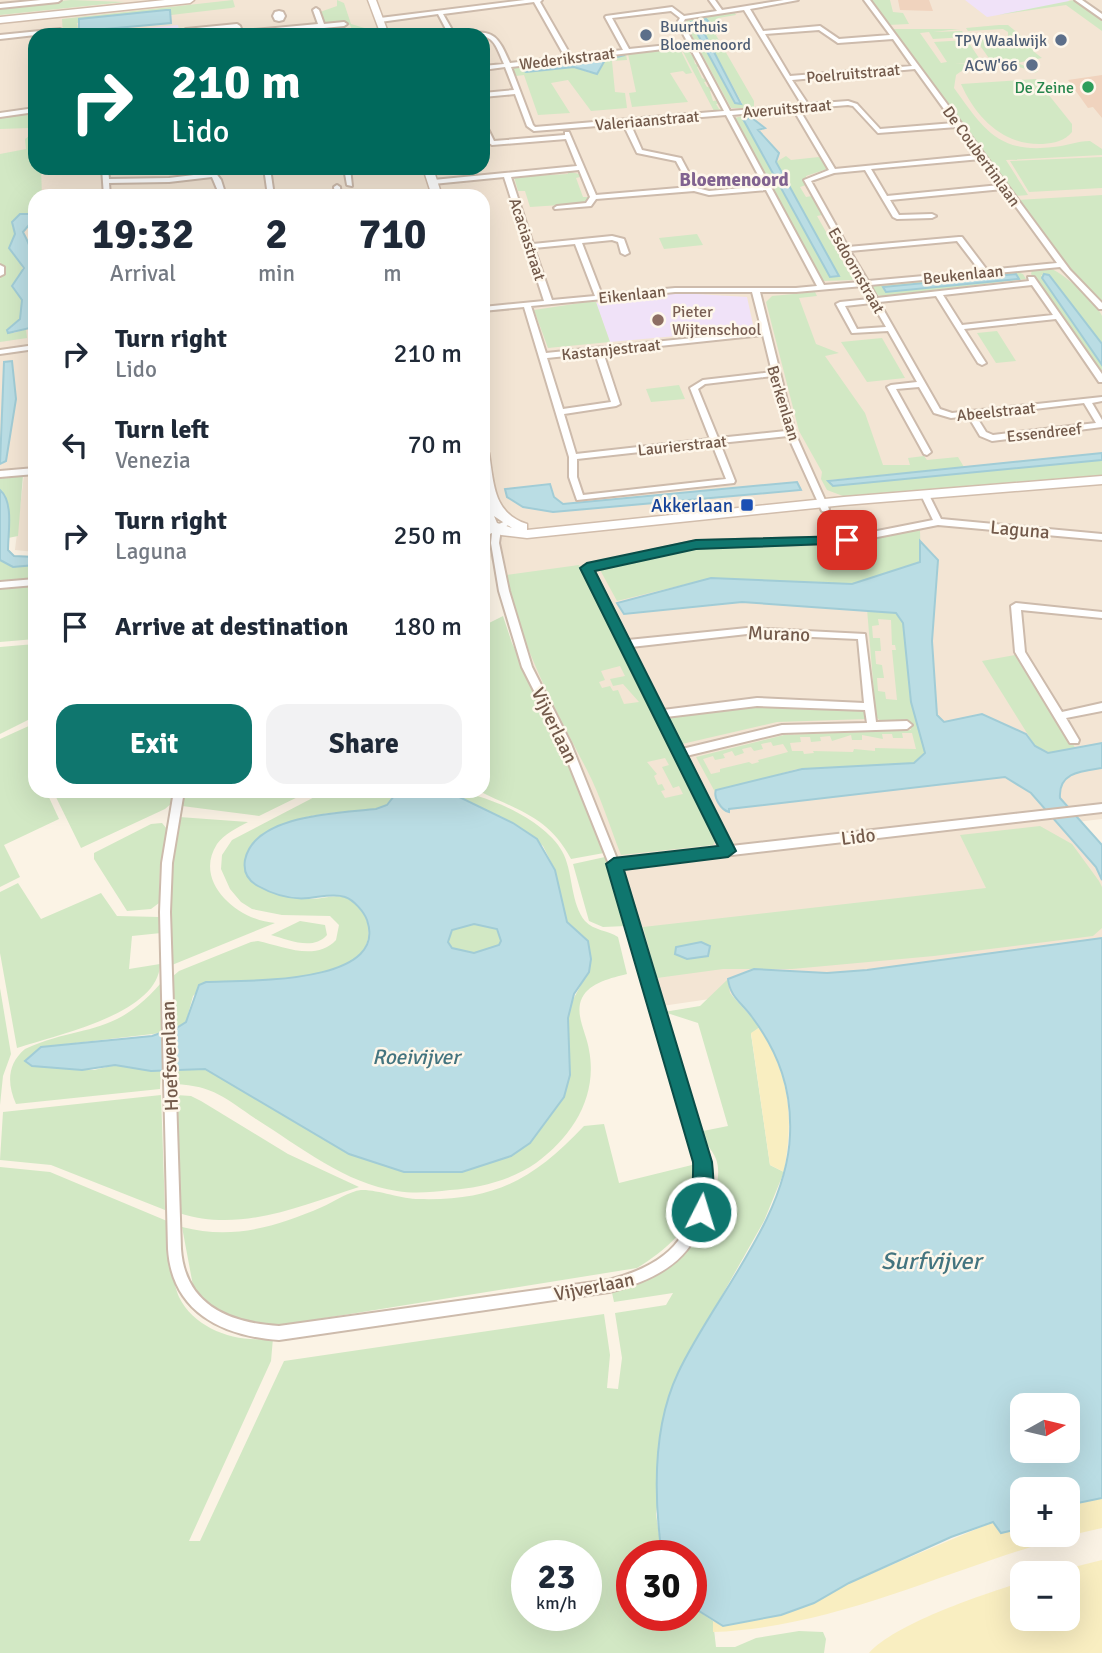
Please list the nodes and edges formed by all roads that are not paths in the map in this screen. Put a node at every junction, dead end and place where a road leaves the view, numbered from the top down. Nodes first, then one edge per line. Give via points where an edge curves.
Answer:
1 (58, 0) edge
2 (190, 0) edge
3 (372, 0) edge
4 (538, 0) edge
5 (712, 0) edge
6 (795, 0) edge
7 (867, 0) edge
8 (1077, 0) edge
9 (497, 2) edge
10 (128, 3) edge
11 (0, 6) edge
12 (746, 8) junction
13 (316, 10) dead end
14 (721, 12) junction
15 (440, 13) junction
16 (59, 14) junction
17 (1102, 17) edge
18 (683, 18) junction
19 (0, 20) edge
20 (380, 20) junction
21 (344, 24) dead end
22 (320, 26) junction
23 (60, 28) edge
24 (300, 28) edge
25 (383, 28) edge
26 (448, 28) edge
27 (761, 33) junction
28 (28, 35) edge
29 (490, 36) edge
30 (0, 37) edge
31 (894, 37) junction
32 (692, 44) junction
33 (627, 51) junction
34 (569, 58) junction
35 (507, 65) junction
36 (490, 67) edge
37 (917, 68) junction
38 (789, 78) junction
39 (518, 92) junction
40 (490, 94) edge
41 (806, 107) junction
42 (795, 108) junction
43 (28, 111) edge
44 (729, 113) junction
45 (0, 115) edge
46 (626, 122) junction
47 (959, 125) junction
48 (565, 127) junction
49 (569, 137) junction
50 (490, 139) edge
51 (982, 157) junction
52 (866, 167) junction
53 (580, 168) junction
54 (833, 171) junction
55 (106, 175) edge
56 (196, 175) edge
57 (348, 175) edge
58 (430, 175) edge
59 (507, 175) junction
60 (106, 181) junction
61 (433, 182) junction
62 (350, 186) dead end
63 (1004, 187) junction
64 (768, 188) junction
65 (107, 189) edge
66 (434, 189) edge
67 (694, 189) junction
68 (593, 197) junction
69 (885, 198) junction
70 (557, 208) dead end
71 (932, 216) dead end
72 (578, 241) junction
73 (530, 246) junction
74 (845, 249) junction
75 (625, 253) dead end
76 (1062, 265) junction
77 (0, 267) edge
78 (1023, 268) junction
79 (984, 271) junction
80 (0, 274) edge
81 (865, 283) junction
82 (1034, 283) junction
83 (822, 288) junction
84 (756, 292) junction
85 (939, 293) junction
86 (599, 297) junction
87 (874, 299) junction
88 (549, 303) junction
89 (527, 305) junction
90 (1102, 307) edge
91 (490, 308) edge
92 (1057, 317) junction
93 (961, 327) junction
94 (891, 329) junction
95 (764, 333) junction
96 (28, 348) edge
97 (598, 351) junction
98 (0, 352) edge
99 (543, 356) junction
100 (982, 363) dead end
101 (774, 374) junction
102 (1102, 380) edge
103 (922, 384) junction
104 (1102, 399) edge
105 (1087, 401) junction
106 (560, 412) junction
107 (971, 414) junction
108 (790, 433) junction
109 (716, 441) junction
110 (927, 452) dead end
111 (573, 457) junction
112 (28, 472) edge
113 (0, 474) edge
114 (1102, 480) edge
115 (925, 495) junction
116 (824, 506) junction
117 (490, 522) edge
118 (938, 522) junction
119 (503, 526) junction
120 (490, 531) edge
121 (1102, 537) edge
122 (28, 583) edge
123 (0, 585) edge
124 (1102, 615) edge
125 (625, 644) junction
126 (868, 707) junction
127 (1102, 707) edge
128 (660, 714) junction
129 (1059, 716) junction
130 (907, 725) dead end
131 (872, 727) junction
132 (1074, 740) dead end
133 (680, 754) junction
134 (178, 798) edge
135 (1102, 808) edge
136 (728, 851) junction
137 (614, 864) junction
138 (206, 1313) joint

1 - 11 street
2 - 10 street
3 - 20 street
4 - 9 street
4 - 34 street
5 - 14 street
6 - 12 street
7 - 31 street, De Coubertinlaan
8 - 17 street
9 - 15 street
10 - 16 street
12 - 14 street
12 - 27 street
13 - 22 street
14 - 18 street
15 - 20 street
15 - 26 street
16 - 19 street
16 - 23 street
18 - 32 street via 680,23
18 - 33 street via 672,9 608,17
20 - 25 street
21 - 22 street
22 - 24 street
27 - 31 street via 820,28 838,41
27 - 38 street
28 - 30 street
29 - 35 street
31 - 37 street, De Coubertinlaan
32 - 33 street, Wederikstraat
32 - 44 street
33 - 34 street, Wederikstraat
34 - 35 street, Wederikstraat
35 - 36 street, Wederikstraat
35 - 39 street
37 - 38 street, Poelruitstraat
37 - 47 street, De Coubertinlaan
38 - 41 street
39 - 40 street
39 - 48 street, Valeriaanstraat via 531,128
41 - 42 street, Averuitstraat
41 - 47 street, Averuitstraat via 852,104 881,131
42 - 44 street, Averuitstraat
42 - 54 street
43 - 45 street
44 - 46 street, Valeriaanstraat
44 - 64 street
46 - 48 street, Valeriaanstraat
46 - 67 street via 639,152 679,159
47 - 51 street, De Coubertinlaan
48 - 49 street
49 - 50 street via 492,143
49 - 53 street
51 - 52 street
51 - 63 street, De Coubertinlaan
52 - 54 street
52 - 69 street
53 - 59 street
53 - 68 street
54 - 74 street, Esdoornstraat via 807,180
55 - 60 street
56 - 60 street
57 - 62 street
58 - 61 street
59 - 61 street
59 - 73 street, Acaciastraat
60 - 65 street
61 - 66 street
63 - 69 street
63 - 76 street, De Coubertinlaan
64 - 67 street via 709,193
64 - 83 street
67 - 68 street
68 - 70 street via 589,205
69 - 71 street via 898,218
72 - 73 street
72 - 75 street via 617,239
72 - 86 street
73 - 88 street, Acaciastraat
74 - 79 street via 959,239
74 - 81 street, Esdoornstraat
76 - 78 street, Beukenlaan
76 - 90 street, De Coubertinlaan
77 - 80 street
78 - 79 street, Beukenlaan
78 - 82 street
79 - 81 street, Beukenlaan
81 - 83 street, Eikenlaan
81 - 87 street, Esdoornstraat
82 - 85 street, Beukenlaan
82 - 92 street
83 - 84 street, Eikenlaan
84 - 86 street, Eikenlaan via 685,290
84 - 95 street, Berkenlaan
85 - 87 street, Beukenlaan
85 - 93 street
86 - 88 street, Eikenlaan
87 - 94 street, Esdoornstraat
87 - 94 street, Beukenlaan via 839,304 855,331
88 - 89 street, Eikenlaan
89 - 91 street, Eikenlaan
89 - 99 street
92 - 93 street
92 - 102 street
93 - 100 street
94 - 103 street, Esdoornstraat
95 - 97 street, Kastanjestraat
95 - 101 street, Berkenlaan
96 - 98 street
97 - 99 street, Kastanjestraat
97 - 106 street via 616,404
99 - 106 street
101 - 108 street, Berkenlaan
101 - 109 street via 696,384
103 - 107 street, Abeelstraat via 937,411 951,416
103 - 110 street via 891,387
104 - 105 street, Abeelstraat
105 - 107 street, Abeelstraat
105 - 107 street, Essendreef via 1101,425 992,438 983,434
106 - 111 street
108 - 109 street, Laurierstraat
108 - 116 street, Berkenlaan
109 - 111 street, Laurierstraat
109 - 111 street via 731,481 580,498
112 - 113 street
114 - 115 street
115 - 116 street
115 - 118 street
116 - 119 street via 515,534
117 - 119 street
118 - 121 street, Laguna
118 - 125 street, Laguna via 847,540 696,544 587,568
119 - 120 street
119 - 137 street, Vijverlaan via 495,543 504,592 527,667 566,744
122 - 123 street
124 - 129 street via 1016,606 1020,652
125 - 126 street, Murano via 747,631 862,636
125 - 128 street
126 - 128 street via 757,702
126 - 131 street, Murano
127 - 129 street
128 - 133 street
129 - 132 street
130 - 131 street
131 - 133 street via 782,729
133 - 136 street
134 - 138 street, Hoefsvenlaan via 165,885 176,1266 188,1292
135 - 136 street, Lido
136 - 137 street, Lido
137 - 138 street, Vijverlaan via 702,1162 701,1212 672,1258 632,1281 609,1286 279,1333 228,1326

